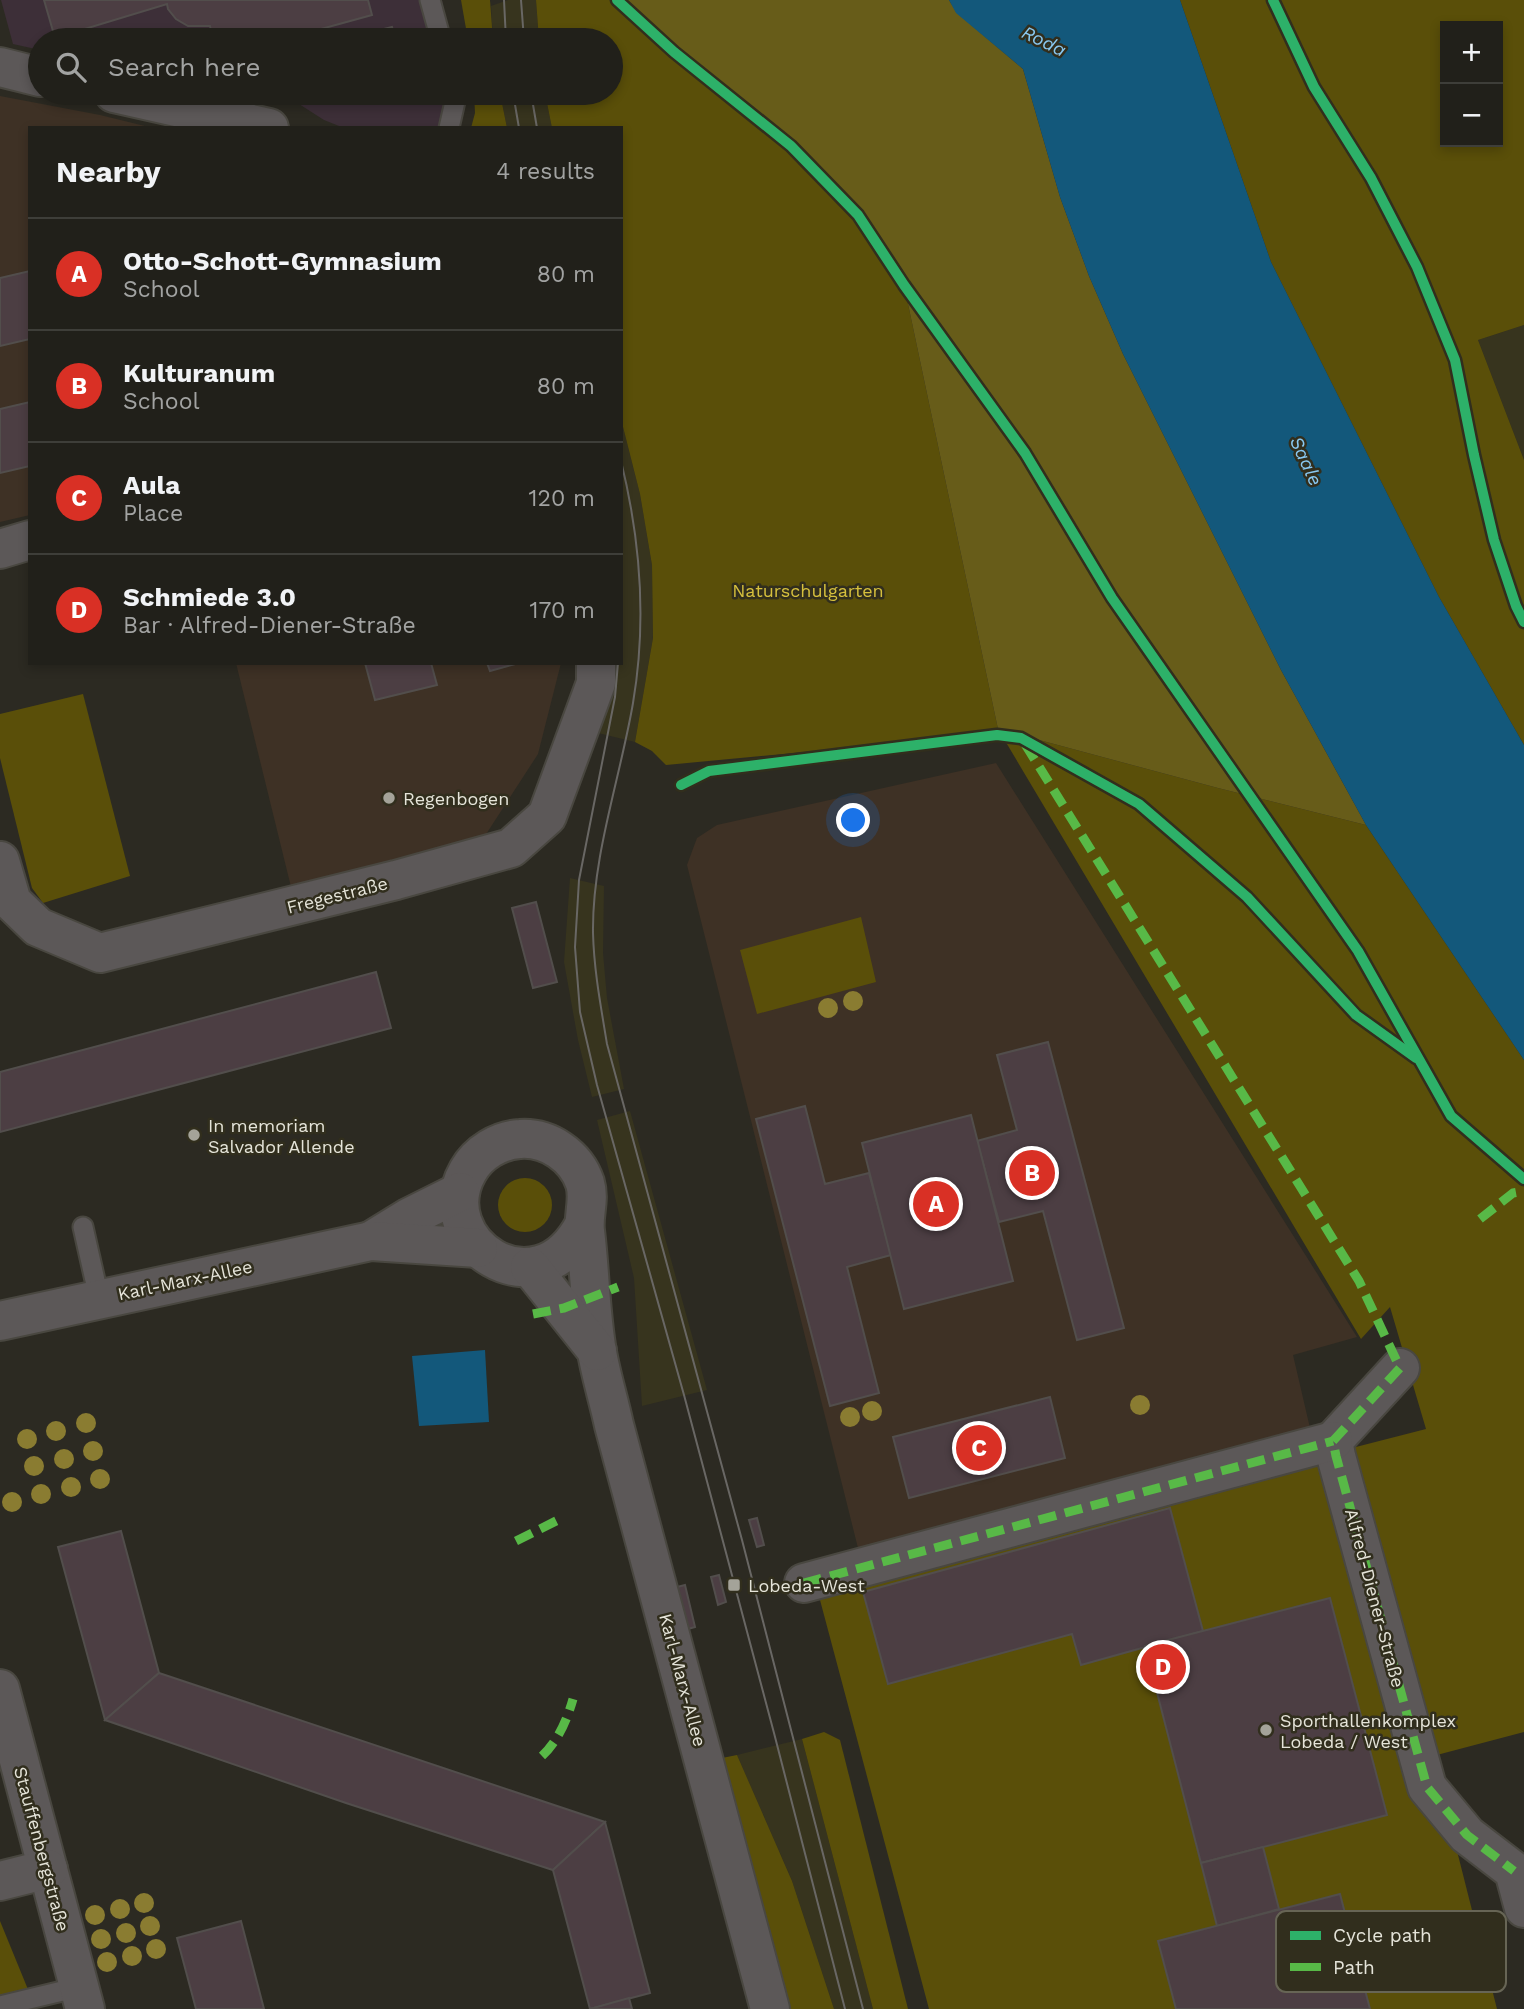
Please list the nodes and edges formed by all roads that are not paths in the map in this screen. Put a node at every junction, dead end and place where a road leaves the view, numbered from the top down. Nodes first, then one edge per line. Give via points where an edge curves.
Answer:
1 (430, 0) edge
2 (438, 28) edge
3 (0, 67) edge
4 (28, 74) edge
5 (167, 105) edge
6 (454, 105) edge
7 (260, 126) edge
8 (449, 126) edge
9 (28, 541) edge
10 (0, 549) edge
11 (596, 665) edge
12 (0, 861) edge
13 (460, 1192) junction
14 (584, 1225) junction
15 (83, 1227) dead end
16 (371, 1241) junction
17 (478, 1248) junction
18 (530, 1267) junction
19 (99, 1298) junction
20 (0, 1321) edge
21 (597, 1351) junction
22 (1400, 1368) dead end
23 (1334, 1449) junction
24 (804, 1583) dead end
25 (0, 1689) edge
26 (48, 1869) junction
27 (0, 1881) edge
28 (1524, 1908) edge
29 (82, 1998) edge
30 (0, 2006) edge
31 (770, 2009) edge

1 - 2 lane
3 - 4 street
5 - 7 street
6 - 8 lane
9 - 10 street
11 - 12 street, Fregestraße via 596,683 547,816 511,848 100,953 38,928 12,902
13 - 14 street, Karl-Marx-Allee via 467,1172 481,1155 509,1141 540,1140 575,1164 585,1183
13 - 16 street, Karl-Marx-Allee
13 - 17 street via 466,1232
14 - 18 street via 563,1254
14 - 21 street, Karl-Marx-Allee
15 - 19 lane
16 - 17 street, Karl-Marx-Allee
16 - 19 street, Karl-Marx-Allee
17 - 18 street, Karl-Marx-Allee via 493,1260
18 - 21 street, Karl-Marx-Allee
19 - 20 street, Karl-Marx-Allee
21 - 31 street, Karl-Marx-Allee
22 - 23 street
23 - 24 street
23 - 28 street, Alfred-Diener-Straße via 1427,1787 1467,1835 1514,1871
25 - 26 street, Stauffenbergstraße
26 - 27 street
26 - 29 street, Stauffenbergstraße
29 - 30 lane

